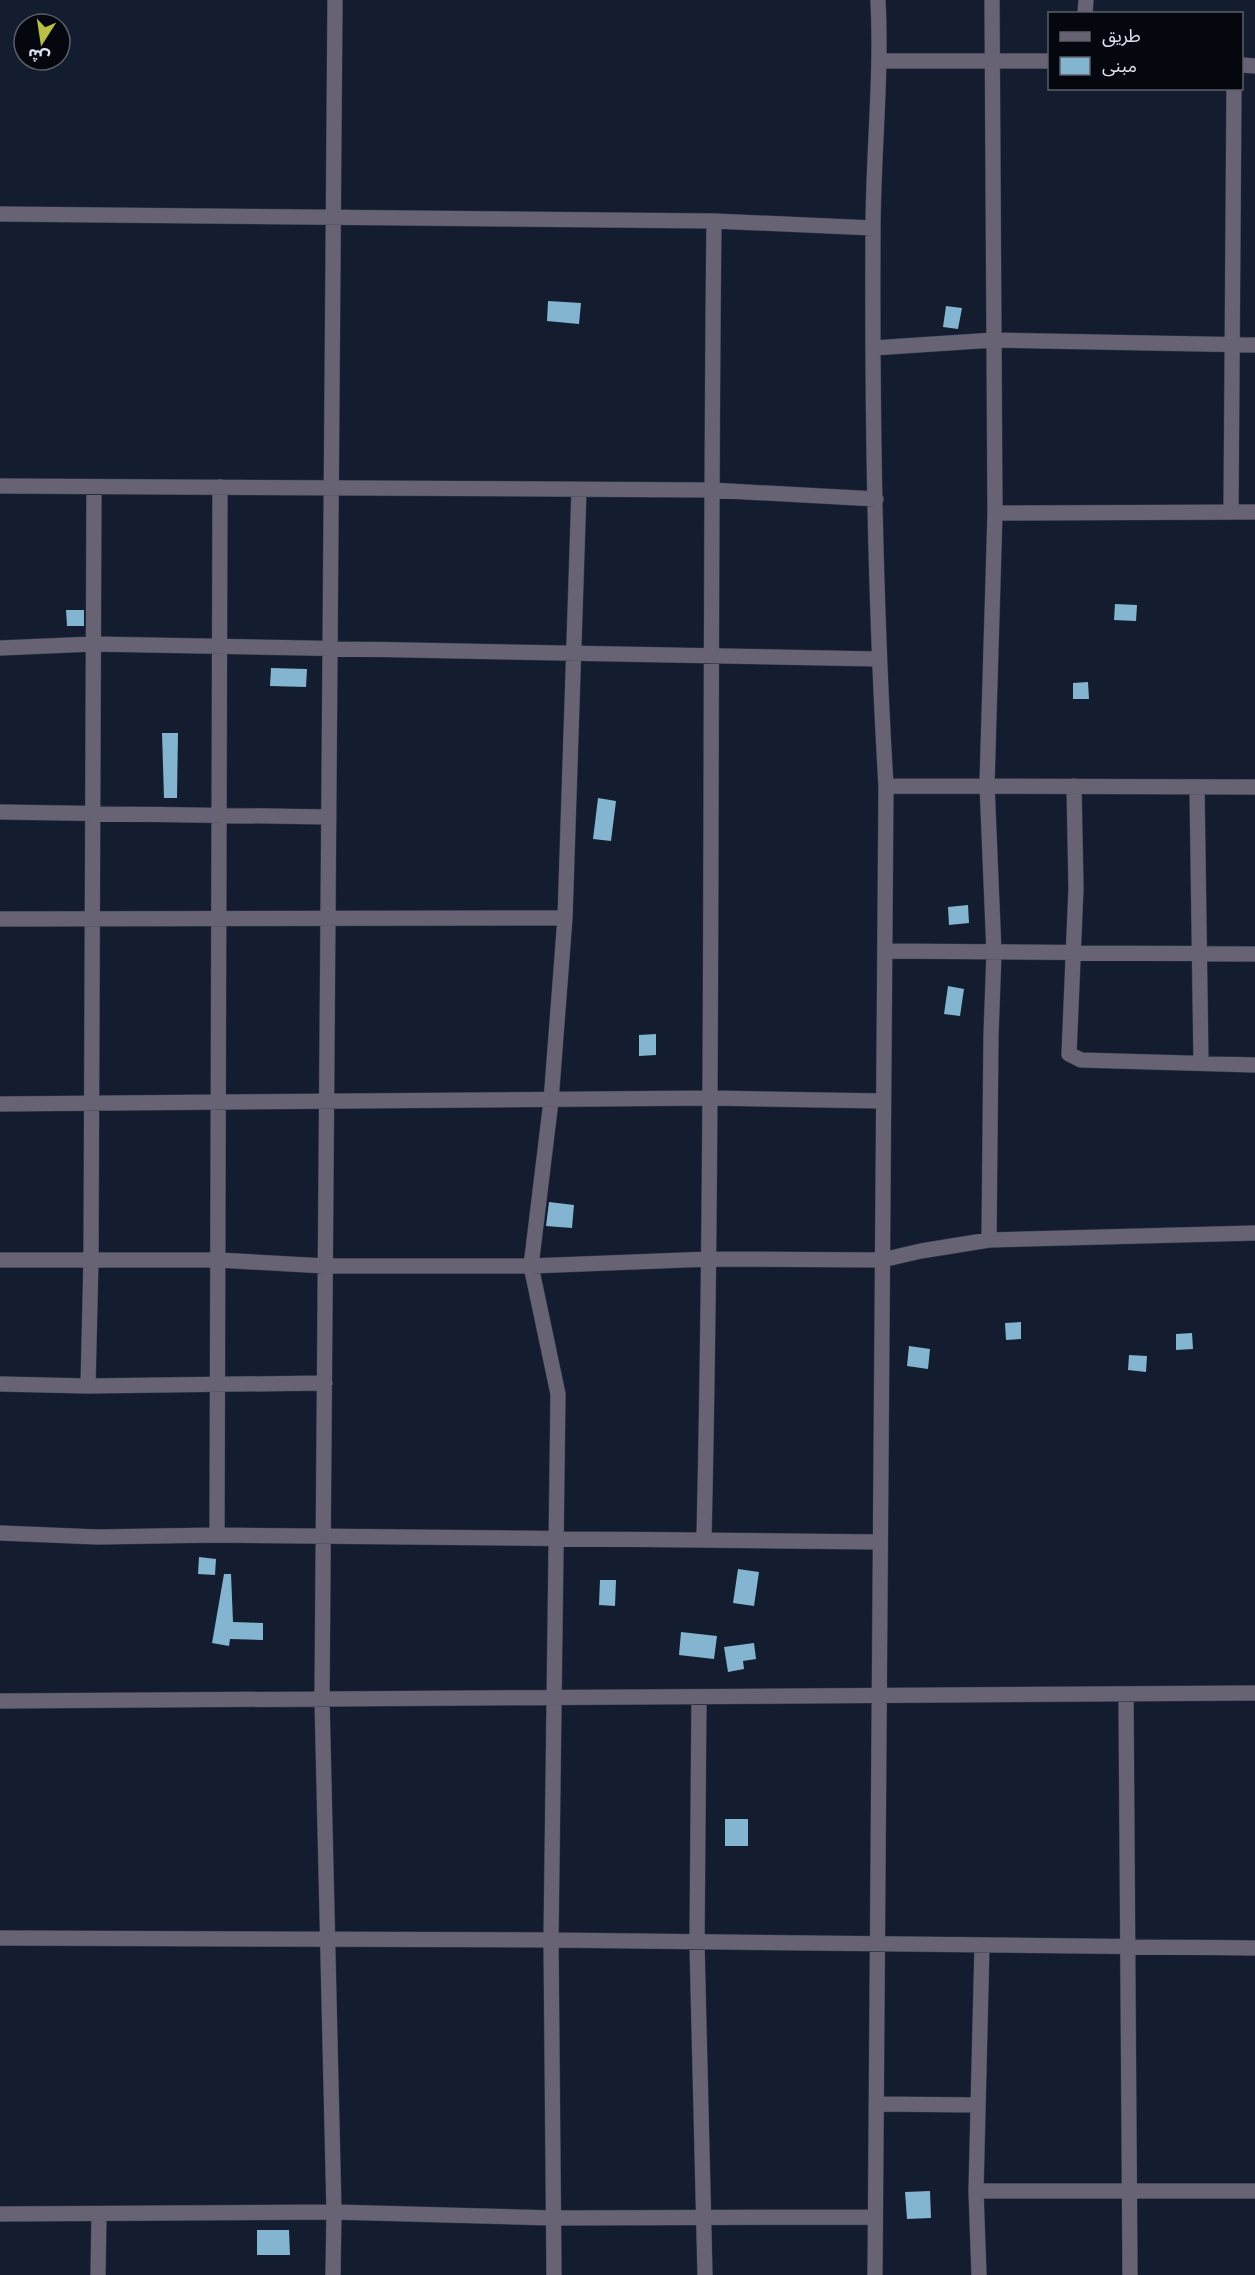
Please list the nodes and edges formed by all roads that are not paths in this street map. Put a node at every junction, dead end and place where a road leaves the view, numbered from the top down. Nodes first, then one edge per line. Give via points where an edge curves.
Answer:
1 (336, 0) edge
2 (878, 0) edge
3 (992, 0) edge
4 (992, 59) junction
5 (881, 61) junction
6 (1048, 61) edge
7 (1234, 90) edge
8 (0, 214) edge
9 (334, 217) junction
10 (714, 221) junction
11 (873, 228) junction
12 (994, 340) junction
13 (1232, 345) junction
14 (1255, 345) edge
15 (873, 348) junction
16 (0, 486) edge
17 (94, 487) junction
18 (220, 487) junction
19 (332, 488) junction
20 (579, 490) junction
21 (711, 490) junction
22 (876, 499) junction
23 (1231, 512) junction
24 (1255, 512) edge
25 (995, 513) junction
26 (93, 644) junction
27 (219, 646) junction
28 (0, 648) edge
29 (331, 648) junction
30 (572, 654) junction
31 (709, 655) junction
32 (878, 659) junction
33 (987, 784) junction
34 (886, 786) junction
35 (1074, 786) junction
36 (1197, 787) junction
37 (1255, 787) edge
38 (0, 812) edge
39 (93, 814) junction
40 (219, 815) junction
41 (329, 817) junction
42 (565, 918) junction
43 (92, 919) junction
44 (219, 919) junction
45 (0, 920) edge
46 (328, 920) junction
47 (885, 951) junction
48 (1073, 952) junction
49 (994, 953) junction
50 (1199, 954) junction
51 (1255, 954) edge
52 (1201, 1062) junction
53 (1255, 1065) edge
54 (711, 1098) junction
55 (551, 1101) junction
56 (883, 1101) junction
57 (92, 1103) junction
58 (218, 1103) junction
59 (327, 1103) junction
60 (0, 1104) edge
61 (1255, 1233) edge
62 (989, 1240) junction
63 (710, 1259) junction
64 (0, 1260) edge
65 (92, 1260) junction
66 (218, 1260) junction
67 (882, 1260) junction
68 (325, 1266) junction
69 (531, 1266) junction
70 (325, 1383) junction
71 (0, 1384) edge
72 (217, 1384) junction
73 (88, 1386) junction
74 (0, 1533) edge
75 (217, 1535) junction
76 (324, 1536) junction
77 (557, 1538) junction
78 (704, 1538) junction
79 (880, 1542) junction
80 (1255, 1693) edge
81 (1126, 1694) junction
82 (879, 1696) junction
83 (699, 1697) junction
84 (322, 1699) junction
85 (554, 1699) junction
86 (0, 1701) edge
87 (0, 1938) edge
88 (327, 1940) junction
89 (551, 1940) junction
90 (697, 1944) junction
91 (877, 1945) junction
92 (982, 1945) junction
93 (1129, 1947) junction
94 (1255, 1948) edge
95 (876, 2104) junction
96 (978, 2105) junction
97 (976, 2191) junction
98 (1130, 2192) junction
99 (1255, 2192) edge
100 (334, 2212) junction
101 (0, 2214) edge
102 (99, 2214) junction
103 (875, 2217) junction
104 (553, 2218) junction
105 (704, 2218) junction
106 (98, 2275) edge
107 (333, 2275) edge
108 (554, 2275) edge
109 (705, 2275) edge
110 (875, 2275) edge
111 (979, 2275) edge
112 (1130, 2275) edge

1 - 9 street
2 - 5 street
3 - 4 street
4 - 5 street
4 - 6 street
4 - 12 street
5 - 11 street
7 - 13 street
8 - 9 street
9 - 10 street
9 - 19 street
10 - 11 street
10 - 21 street
11 - 15 street
12 - 13 street
12 - 15 street
12 - 25 street
13 - 14 street
13 - 23 street
15 - 22 street
16 - 17 street
17 - 18 street
17 - 26 street
18 - 19 street
18 - 27 street
19 - 20 street
19 - 29 street
20 - 21 street
20 - 30 street
21 - 22 street
21 - 31 street
22 - 32 street
23 - 24 street
23 - 25 street
25 - 33 street
26 - 27 street
26 - 28 street
26 - 39 street
27 - 29 street
27 - 40 street
29 - 30 street
29 - 41 street
30 - 31 street
30 - 42 street
31 - 32 street
31 - 54 street
32 - 34 street
33 - 34 street
33 - 35 street
33 - 49 street
34 - 47 street
35 - 36 street
35 - 48 street
36 - 37 street
36 - 50 street
38 - 39 street
39 - 40 street
39 - 43 street
40 - 41 street
40 - 44 street
41 - 46 street
42 - 46 street
42 - 55 street
43 - 44 street
43 - 45 street
43 - 57 street
44 - 46 street
44 - 58 street
46 - 59 street
47 - 49 street
47 - 56 street
48 - 49 street
48 - 50 street
48 - 52 street via 1069,1054 1081,1060
49 - 62 street
50 - 51 street
50 - 52 street
52 - 53 street
54 - 55 street
54 - 56 street
54 - 63 street
55 - 59 street
55 - 69 street
56 - 67 street
57 - 58 street
57 - 60 street
57 - 65 street
58 - 59 street
58 - 66 street
59 - 68 street
61 - 62 street
62 - 67 street
63 - 67 street
63 - 69 street
63 - 78 street
64 - 65 street
65 - 66 street
65 - 73 street
66 - 68 street
66 - 72 street
67 - 79 street
68 - 69 street
68 - 70 street
69 - 77 street via 558,1394
70 - 72 street
70 - 76 street
71 - 73 street
72 - 73 street
72 - 75 street
74 - 75 street via 99,1537
75 - 76 street
76 - 77 street
76 - 84 street
77 - 78 street
77 - 85 street
78 - 79 street
79 - 82 street
80 - 81 street
81 - 82 street
81 - 93 street
82 - 83 street
82 - 91 street
83 - 85 street
83 - 90 street
84 - 85 street
84 - 86 street
84 - 88 street
85 - 89 street
87 - 88 street
88 - 89 street
88 - 100 street
89 - 90 street
89 - 104 street
90 - 91 street
90 - 105 street
91 - 92 street
91 - 95 street
92 - 93 street
92 - 96 street
93 - 94 street
93 - 98 street
95 - 96 street
95 - 103 street
96 - 97 street
97 - 98 street
97 - 111 street
98 - 99 street
98 - 112 street
100 - 102 street
100 - 104 street
100 - 107 street
101 - 102 street
102 - 106 street
103 - 105 street
103 - 110 street
104 - 105 street
104 - 108 street
105 - 109 street

